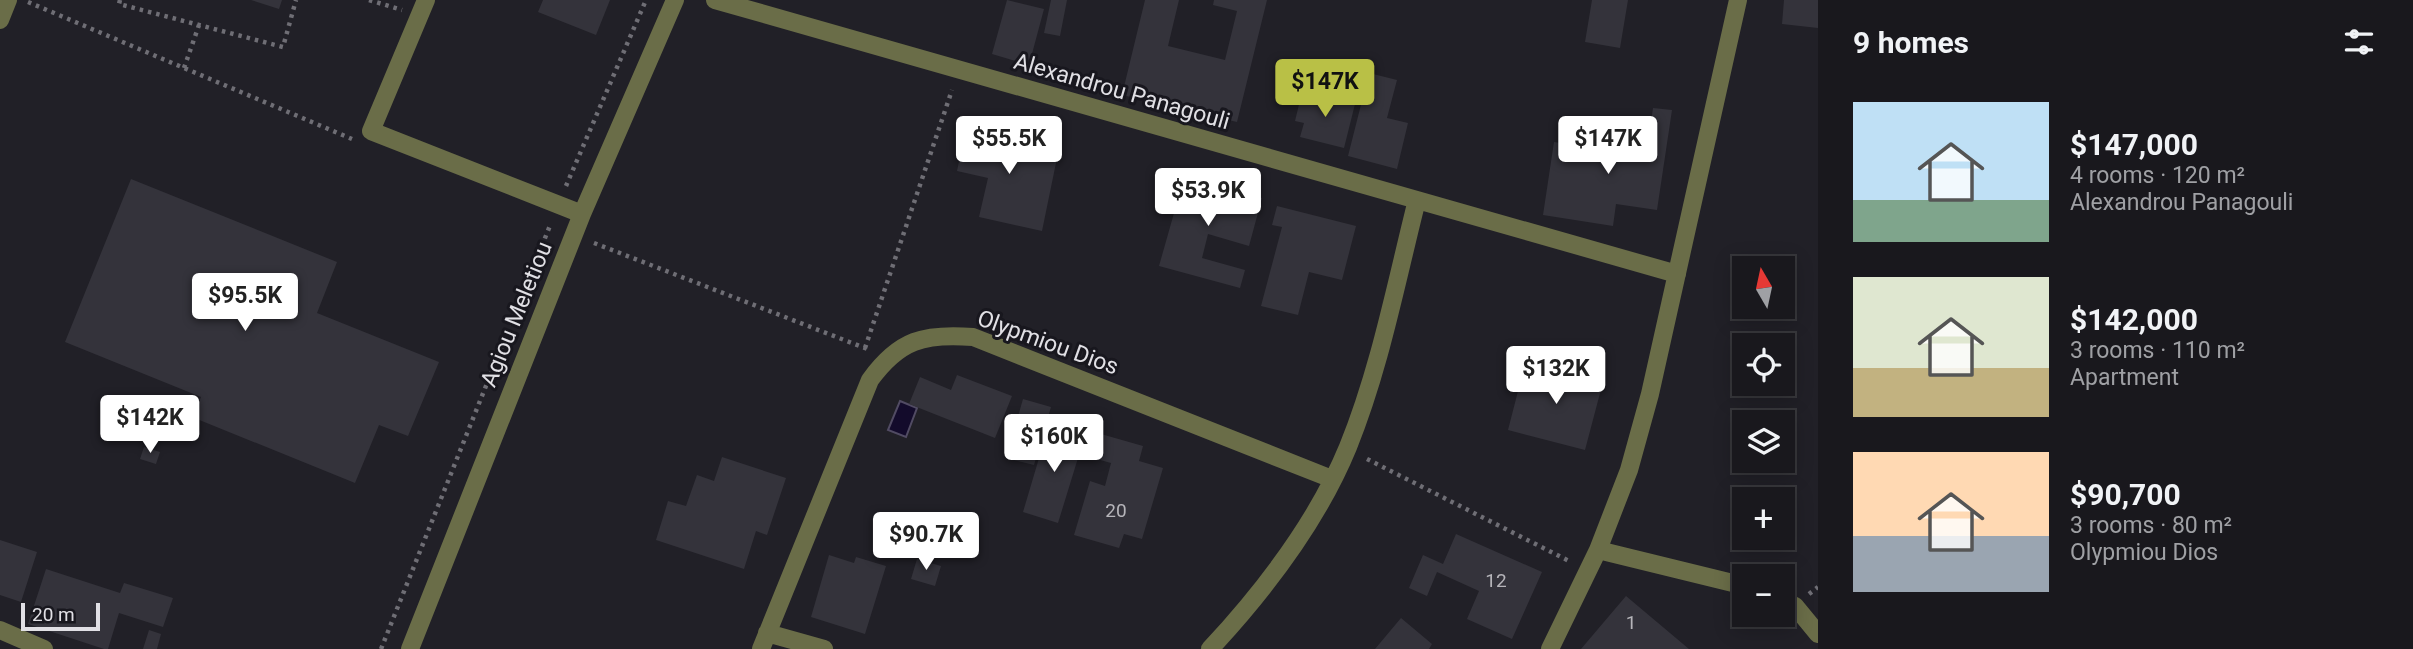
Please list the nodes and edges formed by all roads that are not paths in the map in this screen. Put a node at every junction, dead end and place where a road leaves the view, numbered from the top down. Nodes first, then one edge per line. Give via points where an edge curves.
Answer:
1 (8, 0) edge
2 (675, 0) edge
3 (715, 0) edge
4 (1738, 0) edge
5 (423, 8) edge
6 (0, 20) edge
7 (1417, 201) junction
8 (582, 214) junction
9 (1676, 274) junction
10 (1332, 479) junction
11 (1598, 550) junction
12 (1732, 583) edge
13 (1795, 606) edge
14 (0, 631) edge
15 (1818, 634) edge
16 (764, 641) edge
17 (44, 649) edge
18 (410, 649) edge
19 (824, 649) edge
20 (1210, 649) edge
21 (1550, 649) edge

1 - 6 street
2 - 8 street, Agiou Meletiou
3 - 7 street, Alexandrou Panagouli
4 - 9 street
5 - 8 street via 371,131
7 - 9 street, Alexandrou Panagouli
7 - 10 street via 1375,370
8 - 18 street, Agiou Meletiou
9 - 11 street via 1629,470
10 - 16 street, Olypmiou Dios via 972,337 922,338 887,356 870,380
10 - 20 street via 1278,569
11 - 12 street
11 - 21 street
13 - 15 street
14 - 17 street
16 - 19 street

